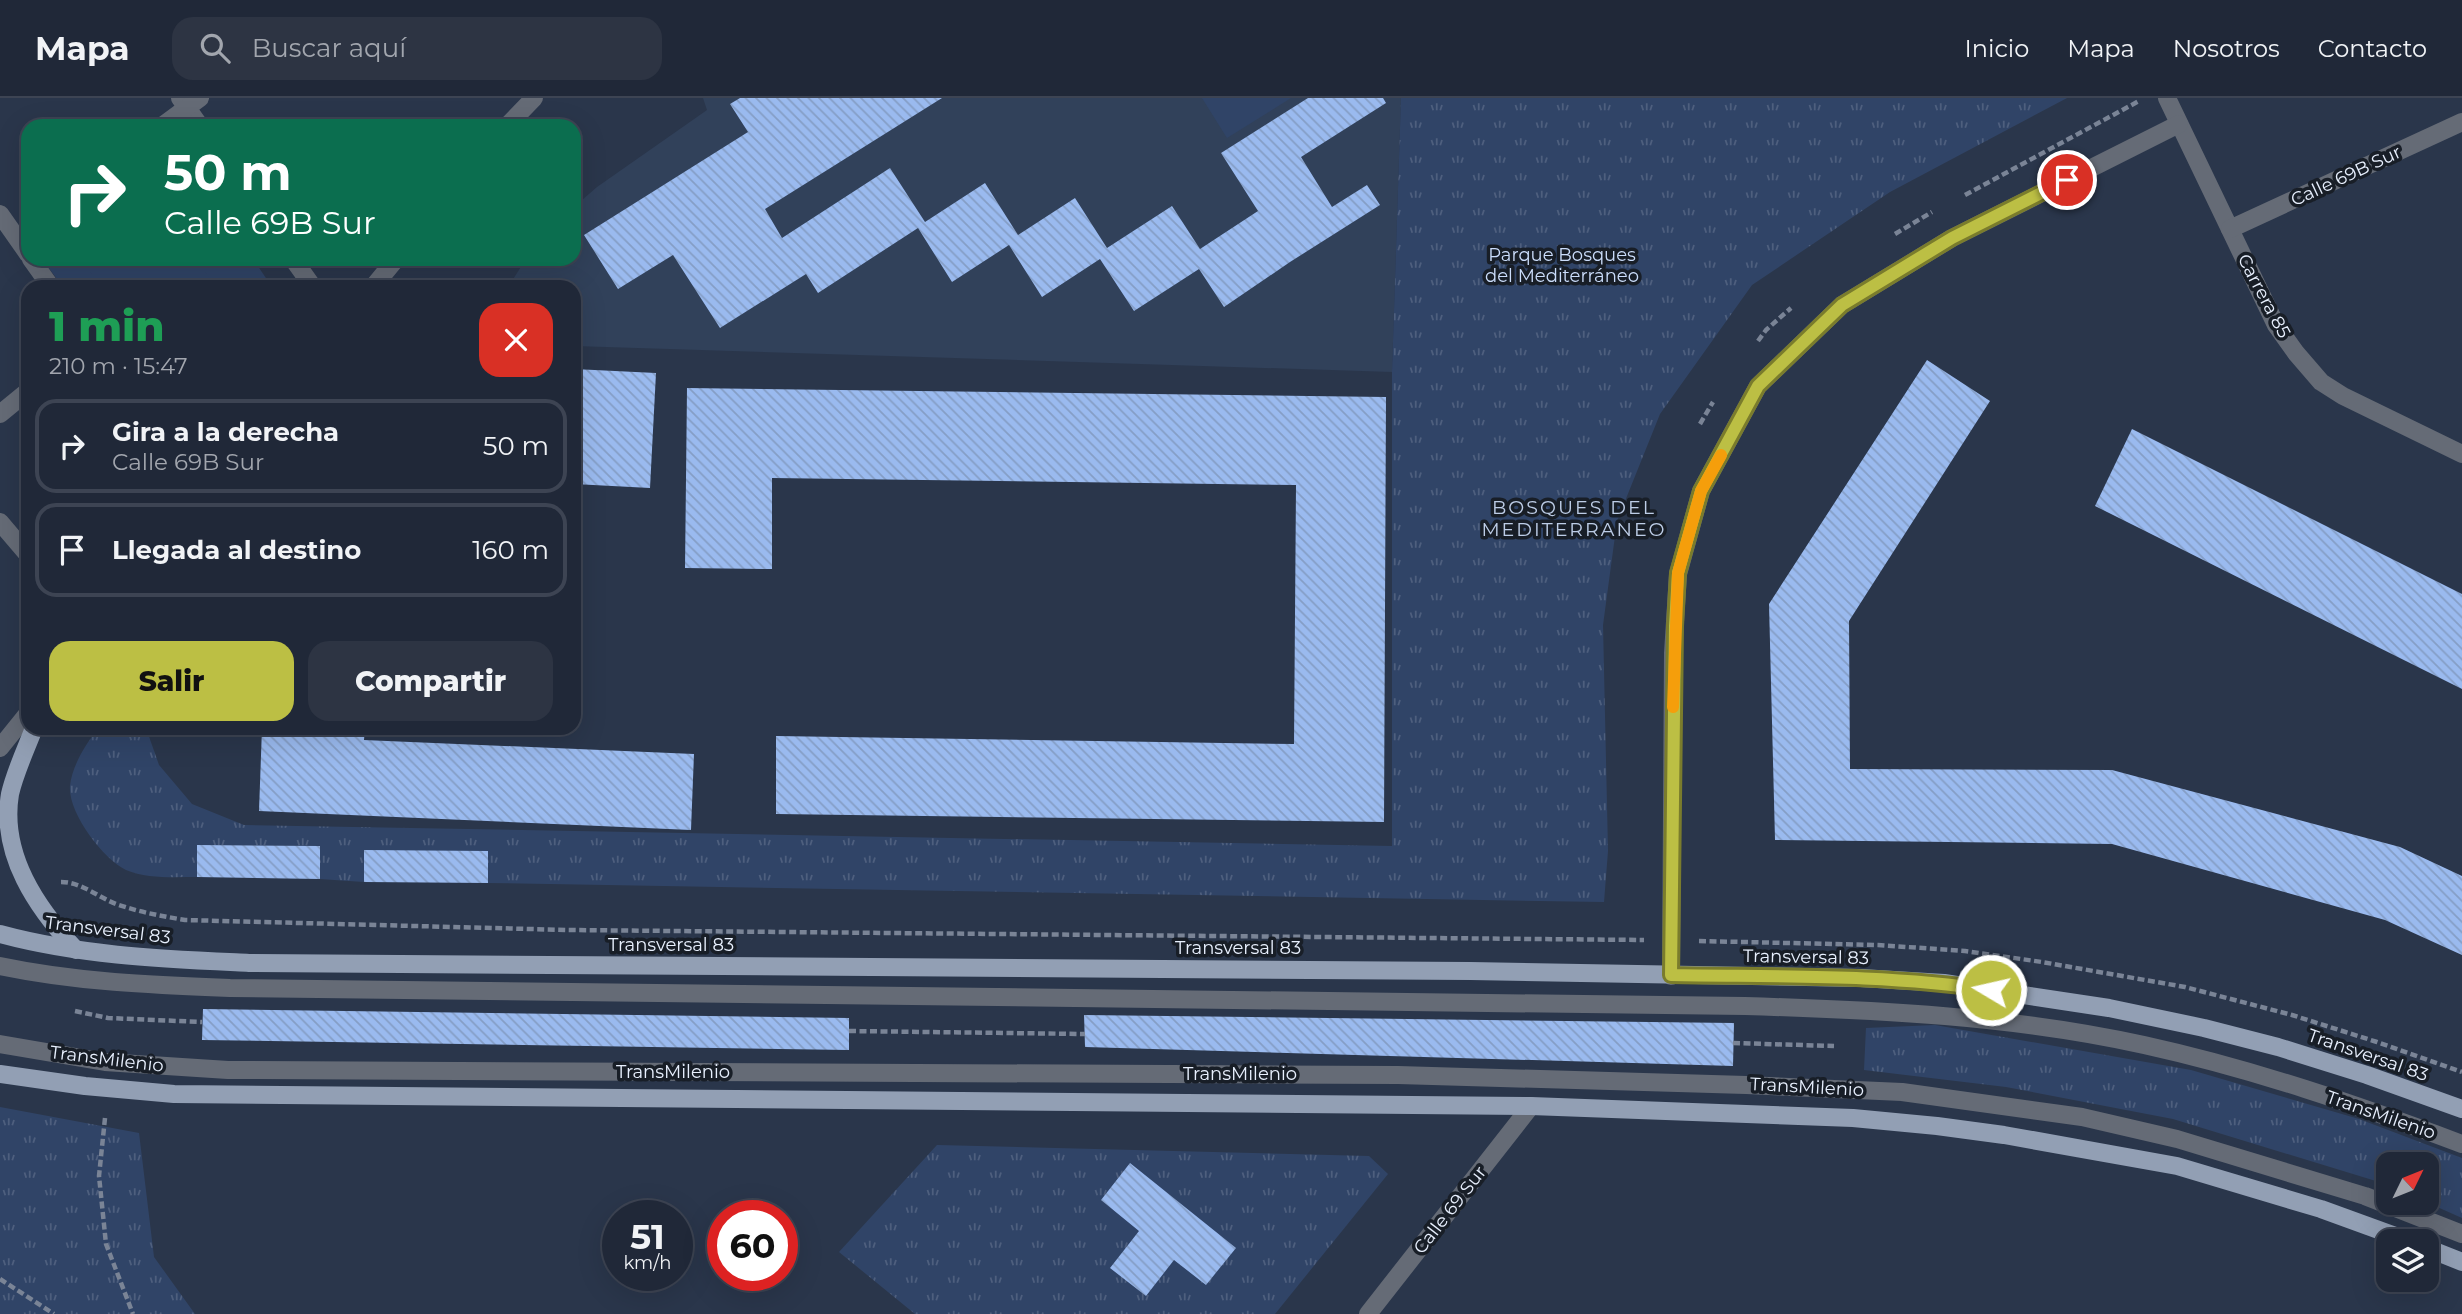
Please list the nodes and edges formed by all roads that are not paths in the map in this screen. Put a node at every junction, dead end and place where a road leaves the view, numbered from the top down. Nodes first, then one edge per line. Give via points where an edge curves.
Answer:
1 (2167, 98) edge
2 (189, 101) edge
3 (524, 102) edge
4 (170, 119) edge
5 (197, 119) edge
6 (512, 119) edge
7 (2462, 122) edge
8 (2179, 124) junction
9 (0, 214) edge
10 (21, 228) edge
11 (2230, 229) junction
12 (390, 266) edge
13 (379, 280) edge
14 (21, 397) edge
15 (0, 414) edge
16 (2460, 451) edge
17 (0, 522) edge
18 (21, 547) edge
19 (21, 722) edge
20 (31, 735) edge
21 (0, 748) edge
22 (0, 934) edge
23 (76, 950) junction
24 (0, 966) edge
25 (1671, 975) junction
26 (0, 1044) edge
27 (0, 1074) edge
28 (1531, 1106) junction
29 (2462, 1110) edge
30 (2462, 1144) edge
31 (2376, 1229) edge
32 (2462, 1234) edge
33 (2439, 1253) edge
34 (2462, 1262) edge
35 (1368, 1314) edge

1 - 8 street, Carrera 85
2 - 4 street
2 - 5 street
3 - 6 street
7 - 11 street, Calle 69B Sur
8 - 11 street, Carrera 85
8 - 25 street via 1952,238 1842,305 1758,386 1701,491 1678,573 1673,653
9 - 10 street
11 - 16 street, Carrera 85 via 2276,325 2321,382
12 - 13 street
14 - 15 street
17 - 18 street
19 - 21 street
20 - 23 main road via 10,794 7,840 30,894
22 - 23 main road, Transversal 83
23 - 25 main road, Transversal 83 via 249,963
24 - 30 street, TransMilenio via 123,984 230,988 1745,1006 1919,1014 1995,1020 2144,1045 2361,1106
25 - 29 main road, Transversal 83 via 1944,983 2109,1008 2278,1047
26 - 32 street, TransMilenio via 104,1062 228,1070 1398,1075 1902,1092 2082,1117 2177,1139 2365,1196
27 - 28 main road via 174,1094
28 - 31 main road via 1853,1118 2004,1135 2177,1166
28 - 35 street, Calle 69 Sur
33 - 34 main road

